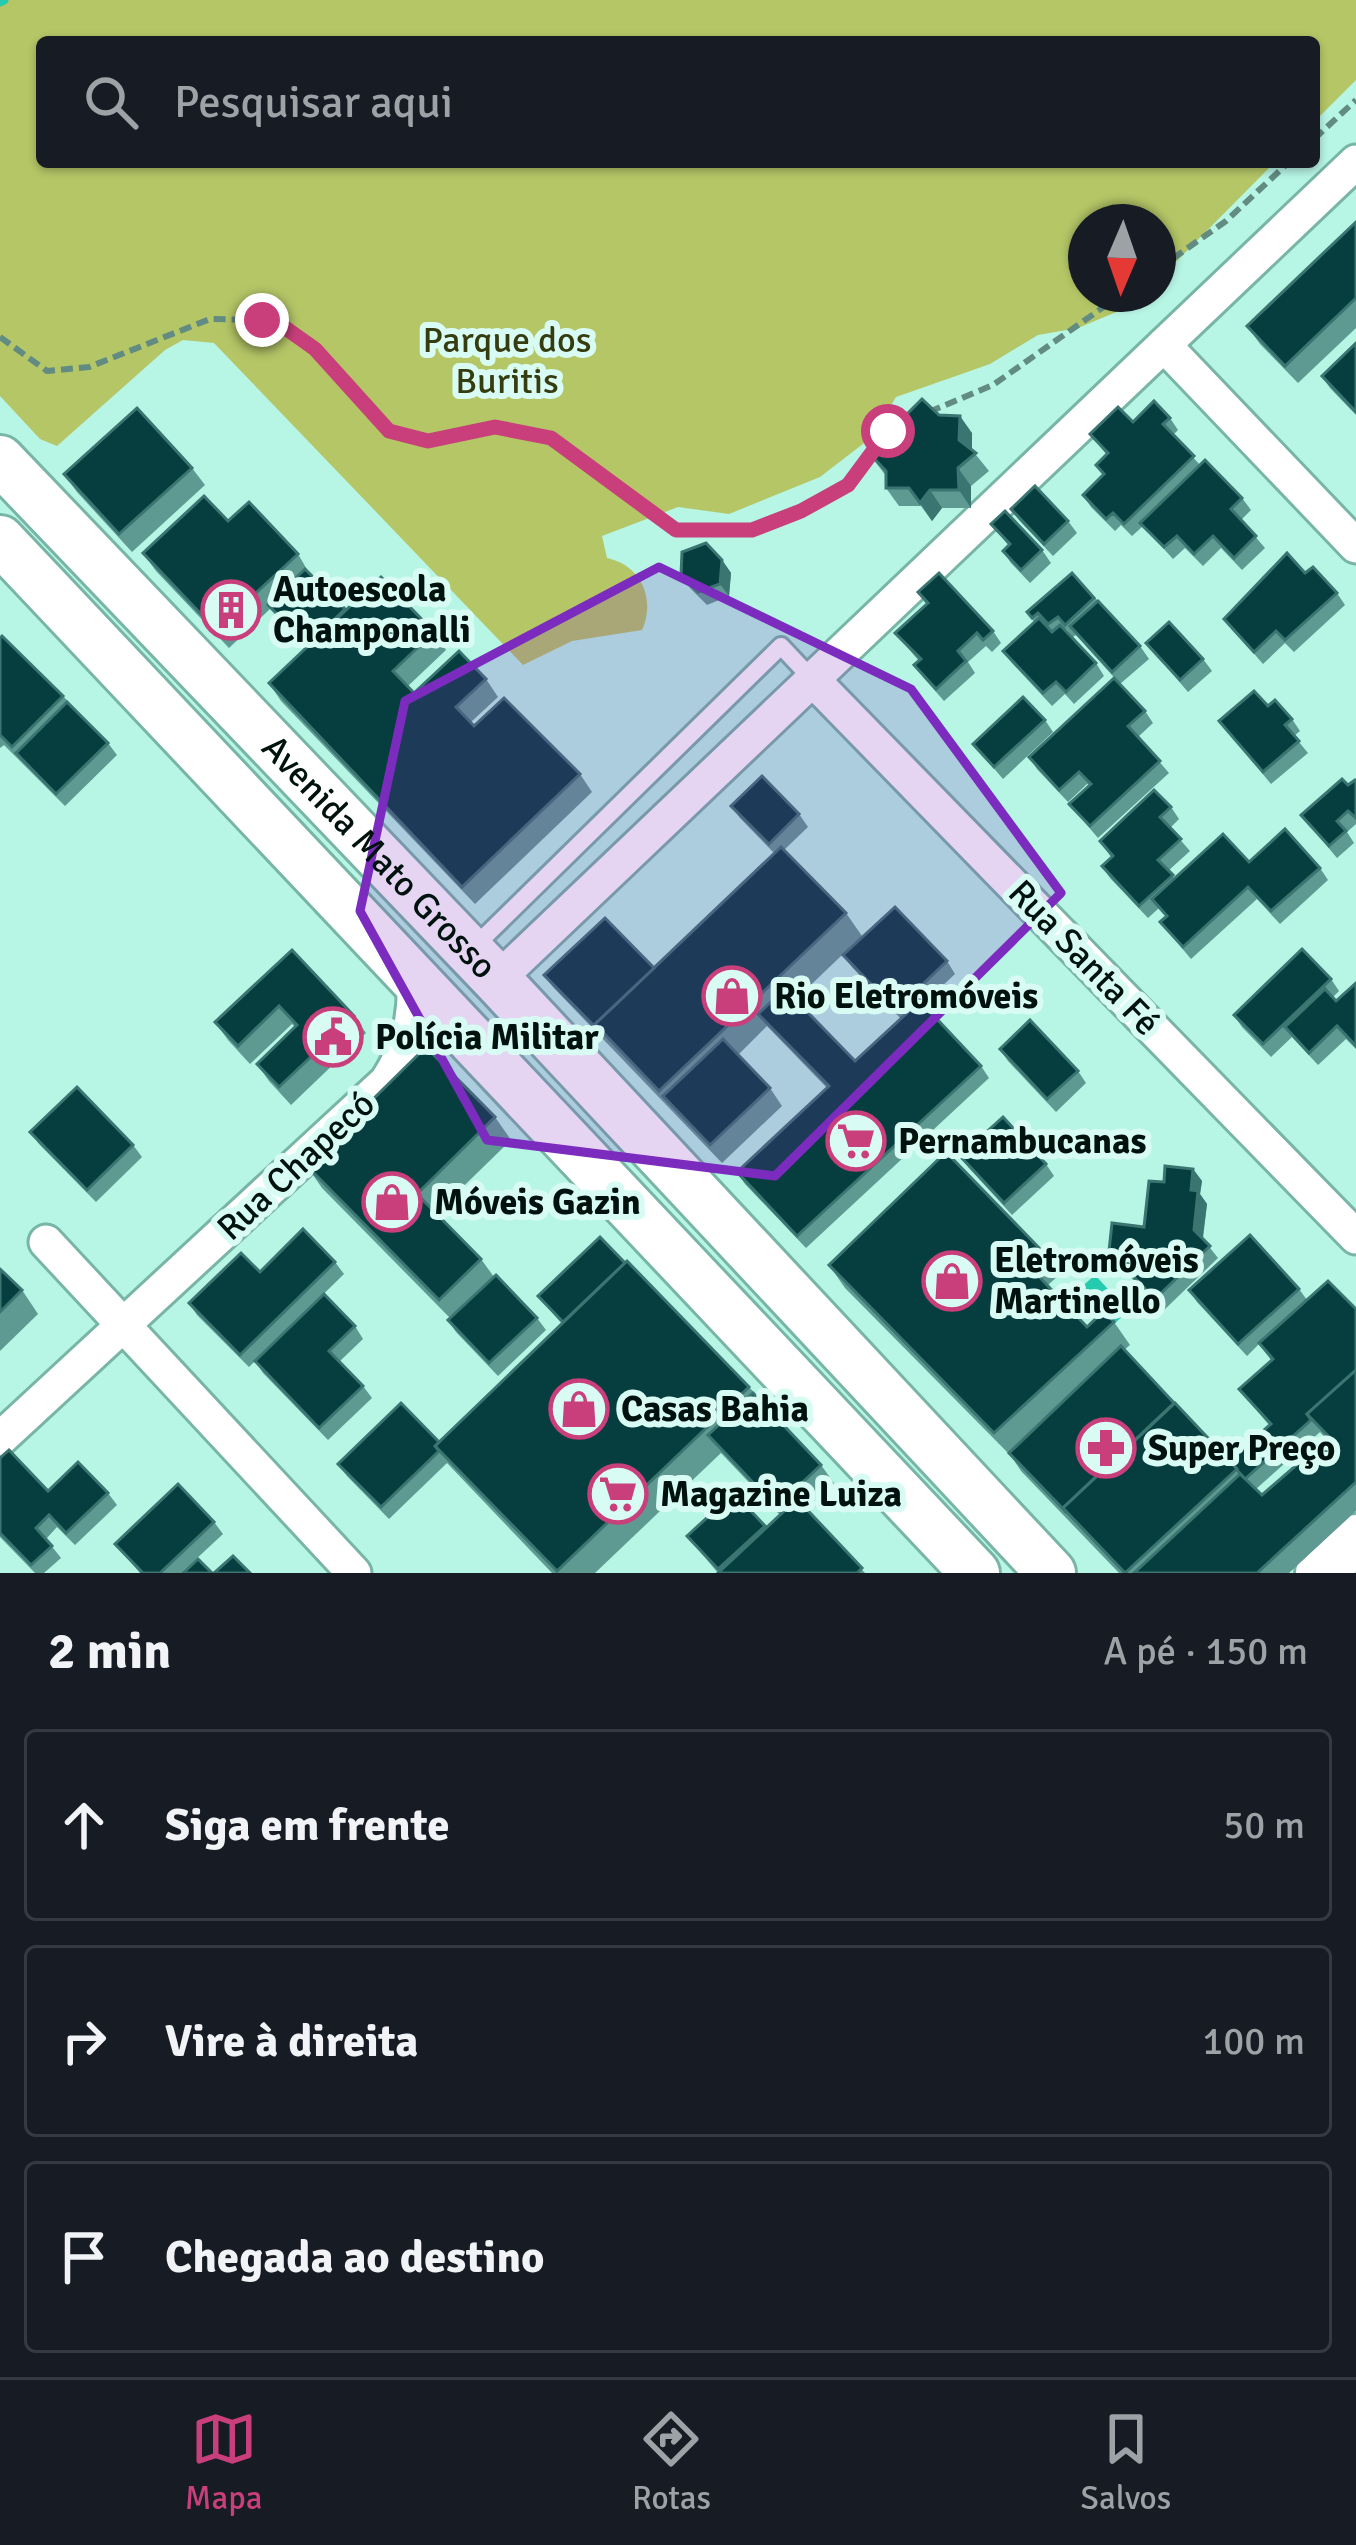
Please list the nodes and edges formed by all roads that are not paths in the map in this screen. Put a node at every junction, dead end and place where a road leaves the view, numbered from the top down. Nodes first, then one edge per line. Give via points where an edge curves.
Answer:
1 (1356, 162) edge
2 (1164, 345) junction
3 (0, 460) edge
4 (0, 540) edge
5 (1356, 546) edge
6 (813, 680) junction
7 (483, 966) junction
8 (414, 976) junction
9 (1356, 1237) edge
10 (46, 1242) dead end
11 (123, 1326) junction
12 (0, 1439) edge
13 (1356, 1540) edge
14 (354, 1573) edge
15 (975, 1573) edge
16 (1051, 1573) edge
17 (1320, 1573) edge

1 - 2 street
2 - 5 street
2 - 6 street
3 - 7 main road, Avenida Mato Grosso
4 - 8 main road, Avenida Mato Grosso
6 - 7 street
6 - 7 lane via 781,646
6 - 9 street, Rua Santa Fé
7 - 16 main road, Avenida Mato Grosso
8 - 11 street, Rua Chapecó via 405,1053 387,1081
8 - 15 main road, Avenida Mato Grosso
10 - 11 street
11 - 12 street, Rua Chapecó
11 - 14 street
13 - 17 main road

